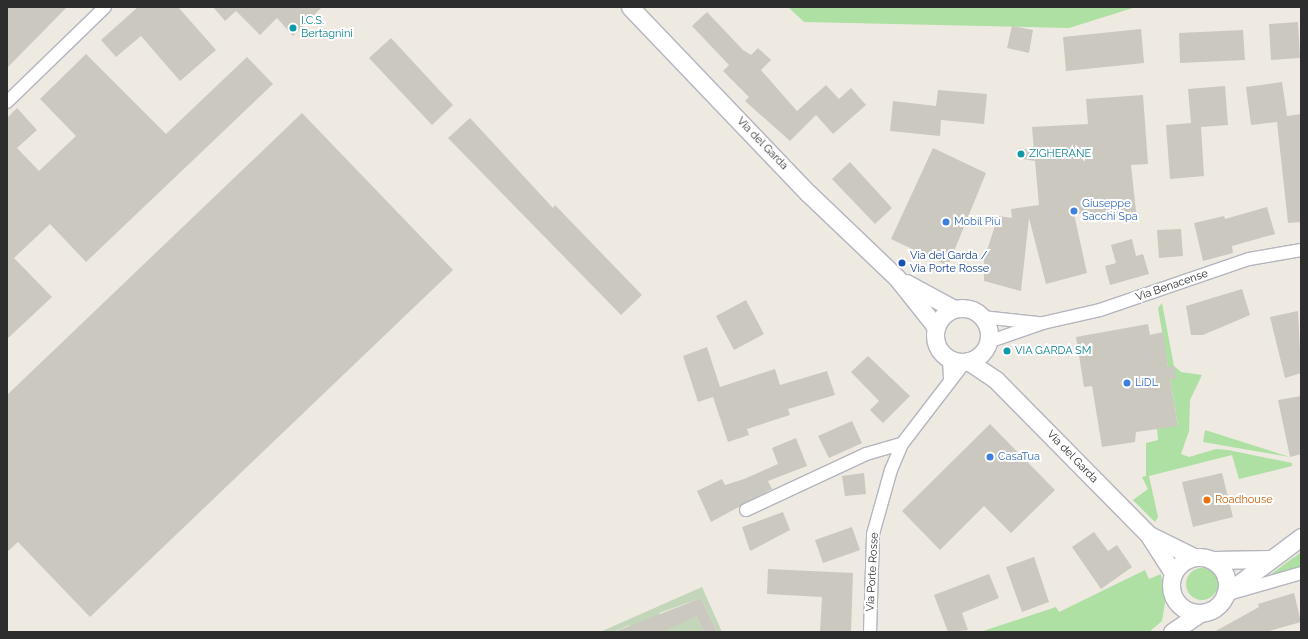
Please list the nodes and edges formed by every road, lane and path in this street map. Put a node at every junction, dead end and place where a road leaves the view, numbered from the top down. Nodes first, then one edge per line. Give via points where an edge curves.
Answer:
1 (105, 7) edge
2 (630, 7) edge
3 (7, 102) edge
4 (1301, 250) edge
5 (897, 278) junction
6 (952, 308) junction
7 (982, 317) junction
8 (1043, 323) junction
9 (936, 327) junction
10 (986, 346) junction
11 (961, 360) junction
12 (996, 380) junction
13 (902, 444) junction
14 (746, 510) dead end
15 (1148, 534) junction
16 (1301, 537) edge
17 (1194, 557) junction
18 (1271, 559) junction
19 (1213, 560) junction
20 (1173, 573) junction
21 (1301, 573) edge
22 (1225, 594) junction
23 (1176, 602) junction
24 (1200, 613) junction
25 (1174, 631) edge
26 (870, 632) edge

1 - 3 street
2 - 5 street, Via del Garda via 808,193
4 - 8 street, Via Benacense via 1249,259 1073,318
5 - 6 street, Via del Garda
5 - 9 street, Via del Garda
6 - 7 street via 968,308
6 - 9 street
7 - 8 street
7 - 10 street via 988,329
8 - 10 street
9 - 11 street via 937,347
10 - 11 street
10 - 12 street, Via del Garda
11 - 12 street, Via del Garda
11 - 13 street, Via Porte Rosse via 950,381
12 - 15 street, Via del Garda
13 - 14 street via 866,454
13 - 26 street, Via Porte Rosse via 873,534
15 - 17 street, Via del Garda
15 - 20 street, Via del Garda
16 - 18 street
17 - 19 street
17 - 20 street via 1184,561
18 - 19 street
18 - 22 street via 1238,588
19 - 22 street via 1226,579
20 - 23 street via 1171,588
21 - 22 street via 1256,588
22 - 24 street via 1215,607
23 - 24 street via 1191,612
23 - 25 street
24 - 25 street

